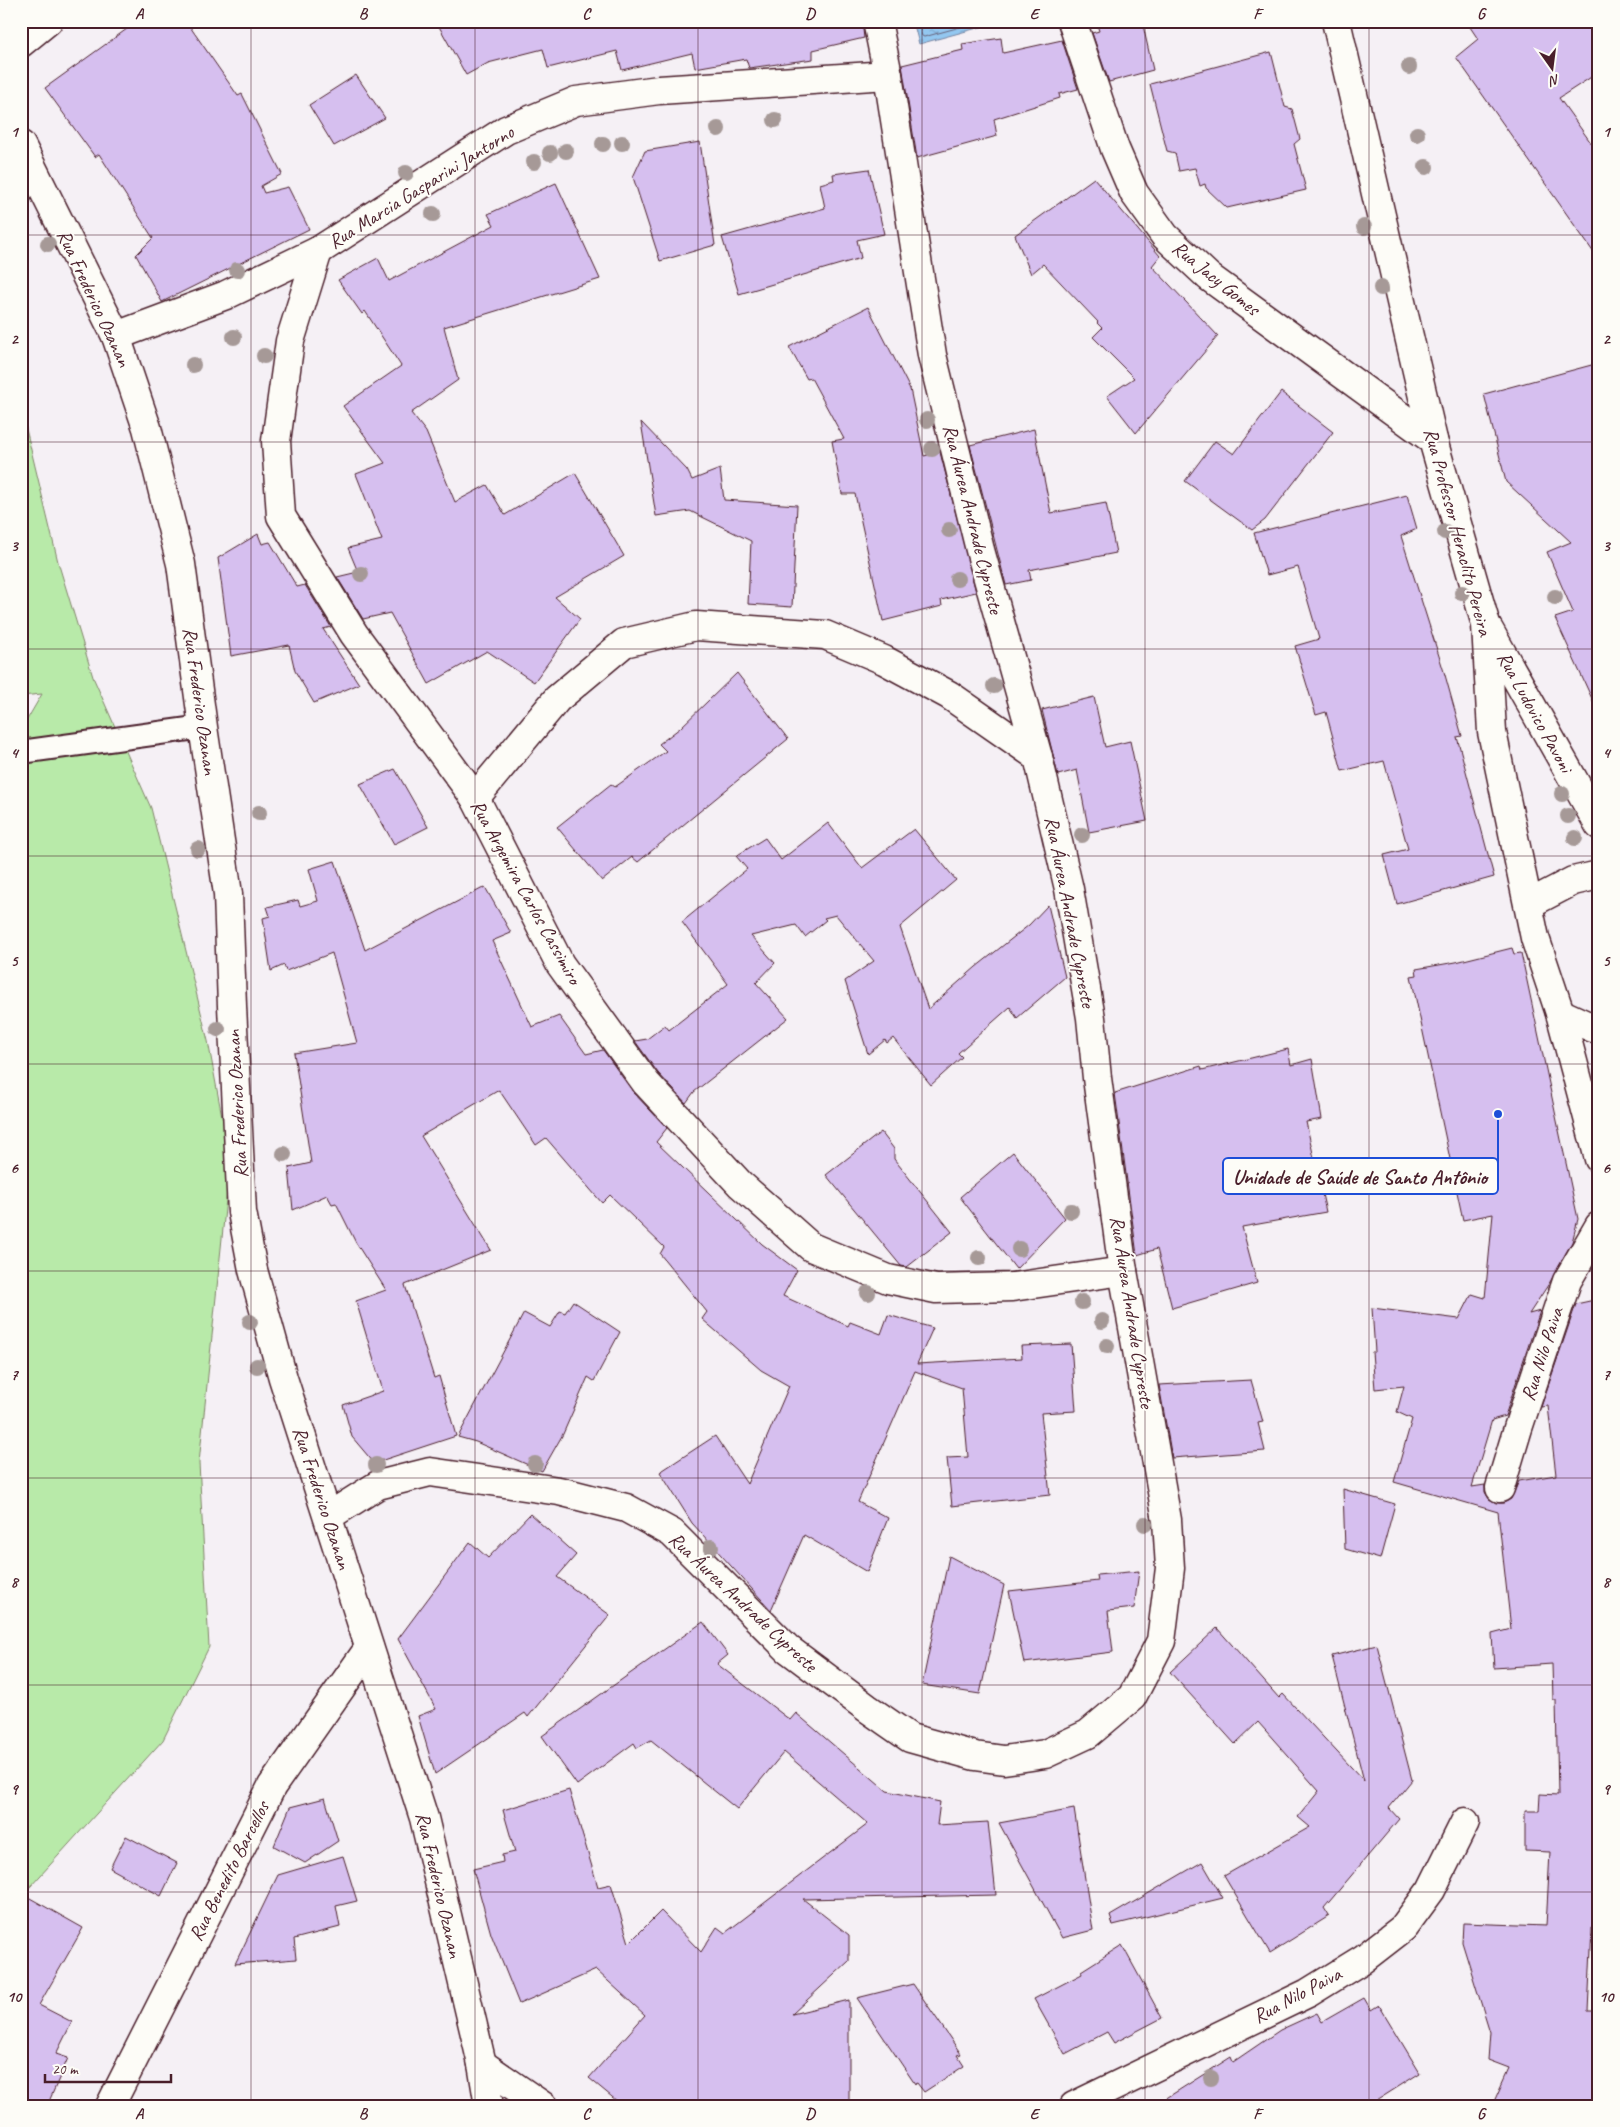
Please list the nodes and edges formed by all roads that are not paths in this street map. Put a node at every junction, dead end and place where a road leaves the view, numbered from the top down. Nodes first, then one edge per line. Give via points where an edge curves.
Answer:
1 (48, 21) edge
2 (877, 21) edge
3 (1072, 21) edge
4 (1336, 21) edge
5 (21, 44) edge
6 (888, 75) junction
7 (21, 145) edge
8 (318, 251) junction
9 (116, 336) junction
10 (1433, 440) junction
11 (1486, 625) junction
12 (203, 727) junction
13 (21, 752) edge
14 (1038, 757) junction
15 (475, 798) junction
16 (1599, 825) edge
17 (1599, 875) edge
18 (1529, 904) junction
19 (1560, 1013) junction
20 (1599, 1028) edge
21 (1599, 1159) edge
22 (1599, 1226) edge
23 (1123, 1271) junction
24 (1500, 1488) dead end
25 (329, 1516) junction
26 (369, 1648) junction
27 (1465, 1822) dead end
28 (482, 2064) junction
29 (110, 2106) edge
30 (489, 2106) edge
31 (543, 2106) edge
32 (1074, 2106) edge

1 - 5 street
2 - 6 street, Rua Áurea Andrade Cypreste
3 - 10 street, Rua Jacy Gomes via 1115,149 1134,193 1165,236 1209,277
4 - 10 street, Rua Professor Heraclito Pereira
6 - 8 street, Rua Marcia Gasparini Jantorno via 659,90 576,101 506,130
6 - 14 street, Rua Áurea Andrade Cypreste via 932,355 980,550
7 - 9 street, Rua Frederico Ozanan
8 - 9 street, Rua Marcia Gasparini Jantorno via 226,295
8 - 15 street, Rua Argemira Carlos Cassimiro via 290,341 276,441 281,516 354,634
9 - 12 street, Rua Frederico Ozanan via 147,428 181,564
10 - 11 street, Rua Professor Heraclito Pereira
11 - 16 street, Rua Ludovico Pavoni
11 - 18 street, Rua Professor Heraclito Pereira via 1492,732
12 - 13 lane
12 - 25 street, Rua Frederico Ozanan via 228,894 242,1212 253,1270
14 - 15 street via 949,695 884,660 825,635 696,626 624,643 557,699
14 - 23 street, Rua Áurea Andrade Cypreste via 1071,898 1091,1018
15 - 23 street, Rua Argemira Carlos Cassimiro via 560,964 646,1083 740,1184 811,1247 888,1279 936,1289 1012,1287
17 - 18 street via 1573,881
18 - 19 street, Rua Professor Heraclito Pereira via 1535,938
19 - 20 street
19 - 21 street, Rua Professor Heraclito Pereira
22 - 24 street, Rua Nilo Paiva via 1567,1281
23 - 25 street, Rua Áurea Andrade Cypreste via 1167,1520 1170,1568 1161,1640 1132,1697 1088,1734 1045,1754 1004,1760 953,1751 910,1738 788,1649 672,1533 626,1508 559,1491 430,1472 378,1485
25 - 26 street, Rua Frederico Ozanan
26 - 28 street, Rua Frederico Ozanan via 424,1818
26 - 29 street, Rua Benedito Barcellos via 272,1786
27 - 32 street, Rua Nilo Paiva via 1431,1890 1403,1928 1363,1959 1308,1993
28 - 30 street, Rua Frederico Ozanan
28 - 31 street

